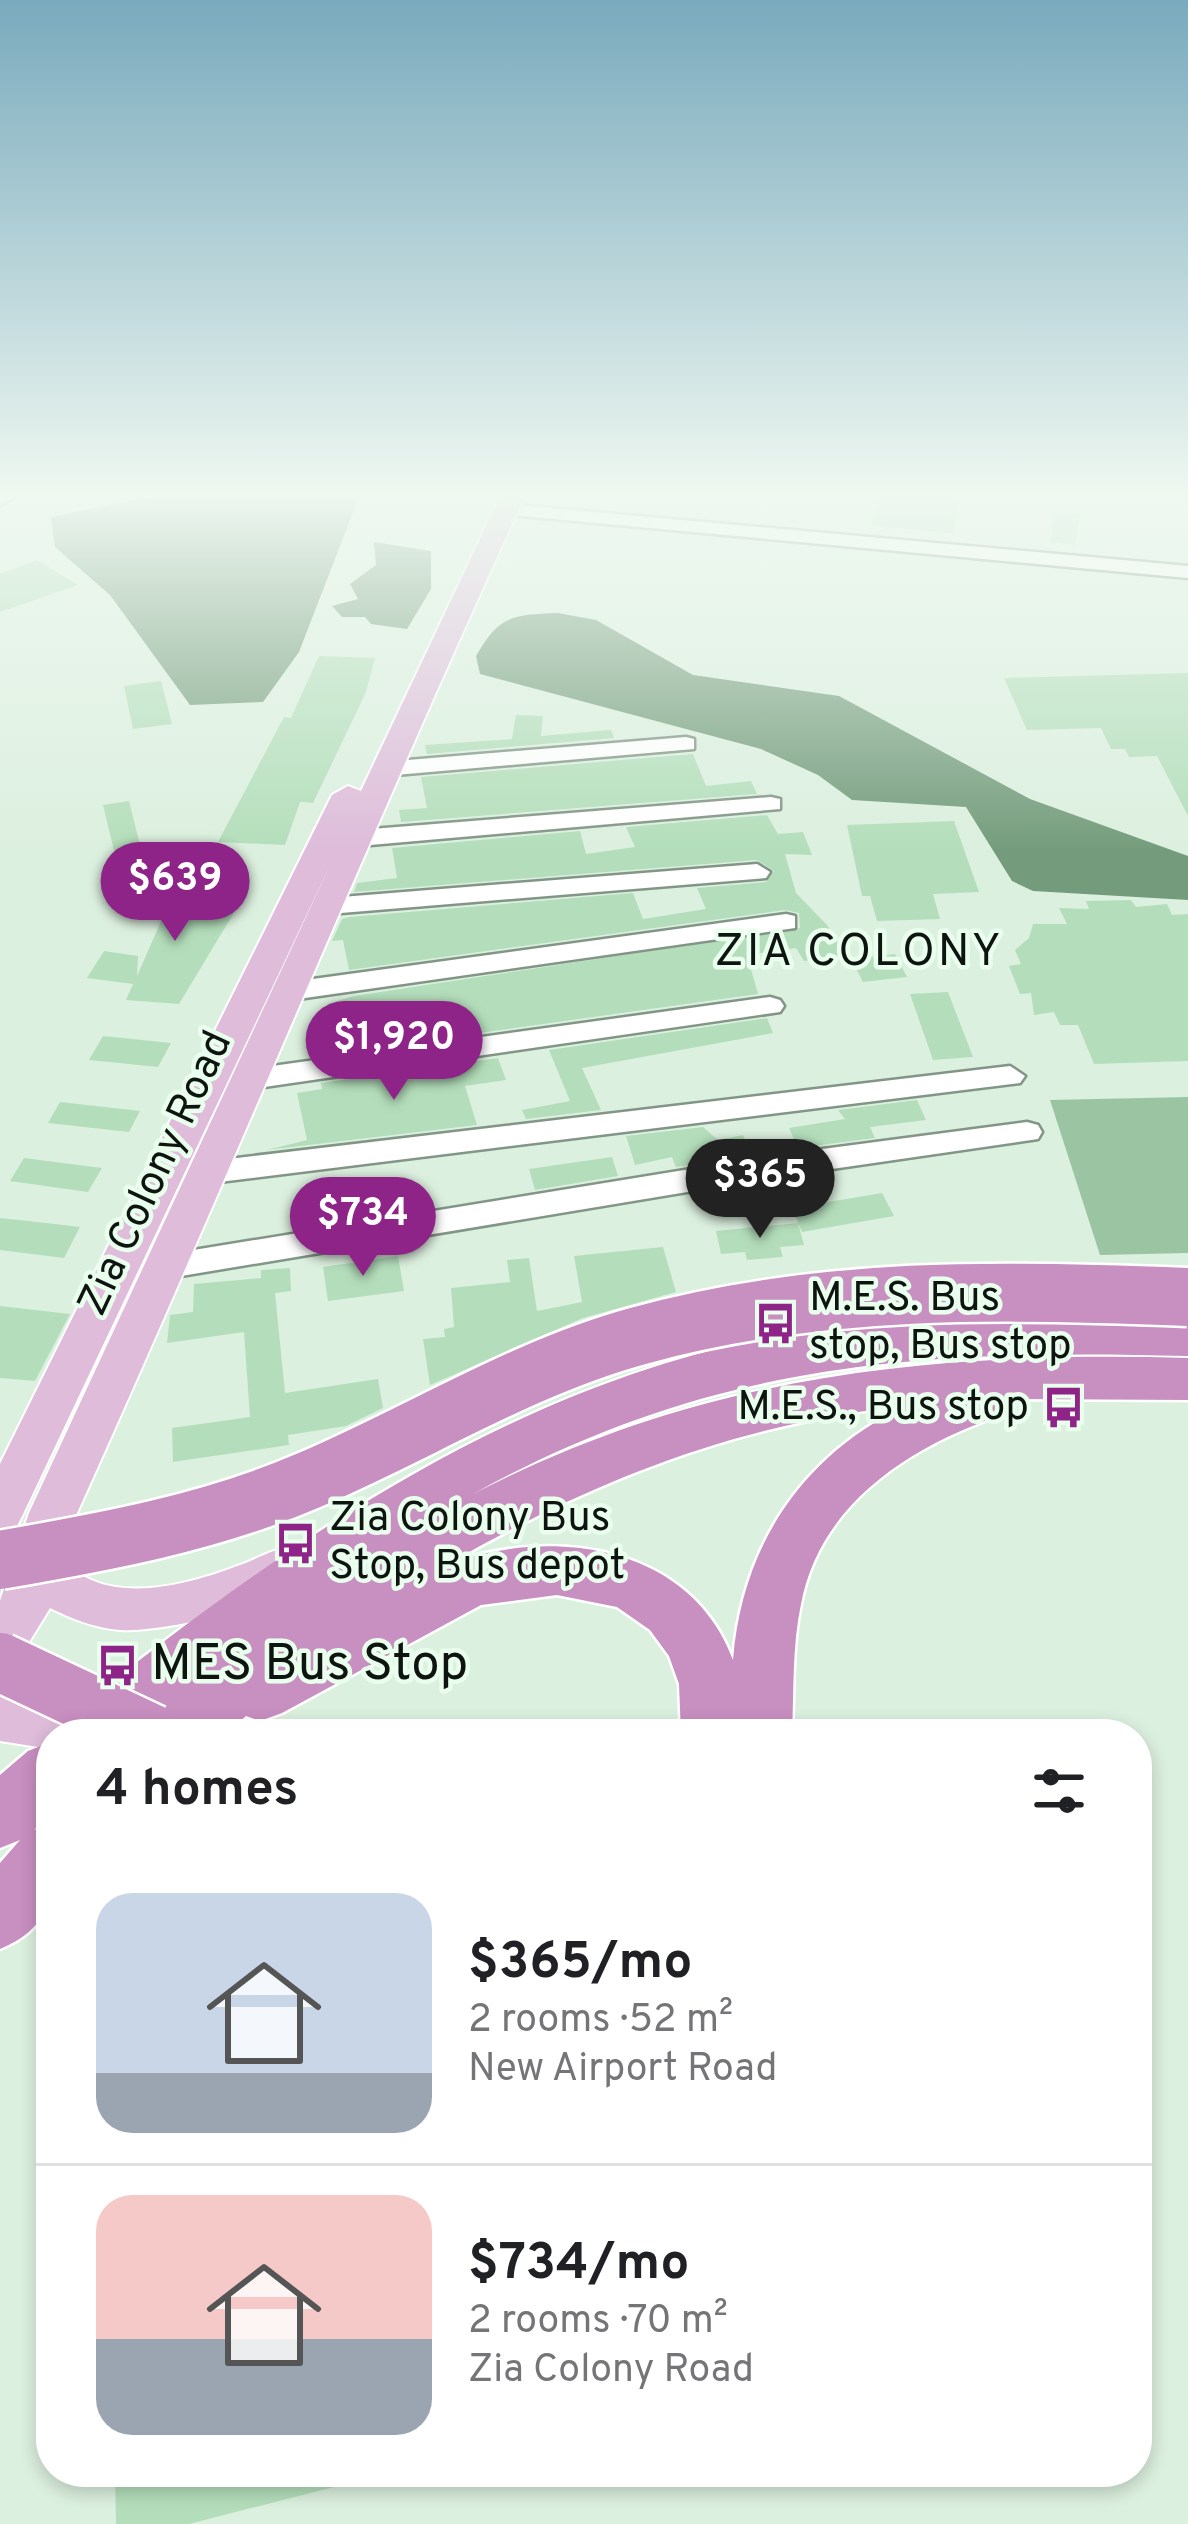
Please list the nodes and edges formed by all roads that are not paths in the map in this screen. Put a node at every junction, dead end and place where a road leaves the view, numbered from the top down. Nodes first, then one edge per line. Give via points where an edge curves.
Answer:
1 (447, 615) edge
2 (452, 615) edge
3 (686, 744) dead end
4 (384, 769) junction
5 (771, 804) dead end
6 (359, 838) junction
7 (757, 872) dead end
8 (328, 906) junction
9 (786, 922) dead end
10 (290, 991) junction
11 (770, 1006) dead end
12 (1010, 1076) dead end
13 (251, 1079) junction
14 (1028, 1132) dead end
15 (211, 1172) junction
16 (163, 1267) junction
17 (1188, 1297) edge
18 (1188, 1336) edge
19 (1092, 1376) junction
20 (1188, 1379) edge
21 (7, 1502) edge
22 (332, 1547) junction
23 (19, 1562) edge
24 (0, 1644) edge
25 (0, 1662) edge
26 (0, 1697) edge
27 (0, 1717) edge
28 (69, 1719) edge
29 (94, 1719) edge
30 (141, 1719) edge
31 (150, 1719) edge
32 (172, 1719) edge
33 (712, 1719) edge
34 (761, 1719) edge
35 (36, 1723) edge
36 (36, 1793) edge
37 (0, 1817) edge
38 (36, 1873) edge
39 (0, 1915) edge

1 - 21 main road, Zia Colony Road
2 - 4 main road, Zia Colony Road
3 - 4 street
4 - 6 main road, Zia Colony Road
5 - 6 street
6 - 8 main road, Zia Colony Road
7 - 8 street
8 - 10 main road, Zia Colony Road
9 - 10 street
10 - 13 main road, Zia Colony Road
11 - 13 street
12 - 15 street
13 - 15 main road, Zia Colony Road
14 - 16 street
15 - 16 main road, Zia Colony Road
16 - 23 main road, Zia Colony Road via 52,1513
17 - 23 highway, bridge via 916,1292 712,1320 563,1361 244,1504
18 - 22 highway via 1018,1331 789,1354 698,1375 495,1455
19 - 20 highway
19 - 31 highway via 915,1384 696,1425 436,1542
19 - 34 highway via 926,1419 869,1453 808,1516 773,1590
22 - 23 main road via 233,1588 115,1609 73,1601
22 - 30 highway
23 - 24 main road, Zia Colony Road via 29,1599
25 - 29 highway, bridge
26 - 28 highway
27 - 35 main road
32 - 33 highway via 298,1676 430,1600 503,1571 584,1572 637,1586 693,1634 709,1666
36 - 37 highway
38 - 39 highway

